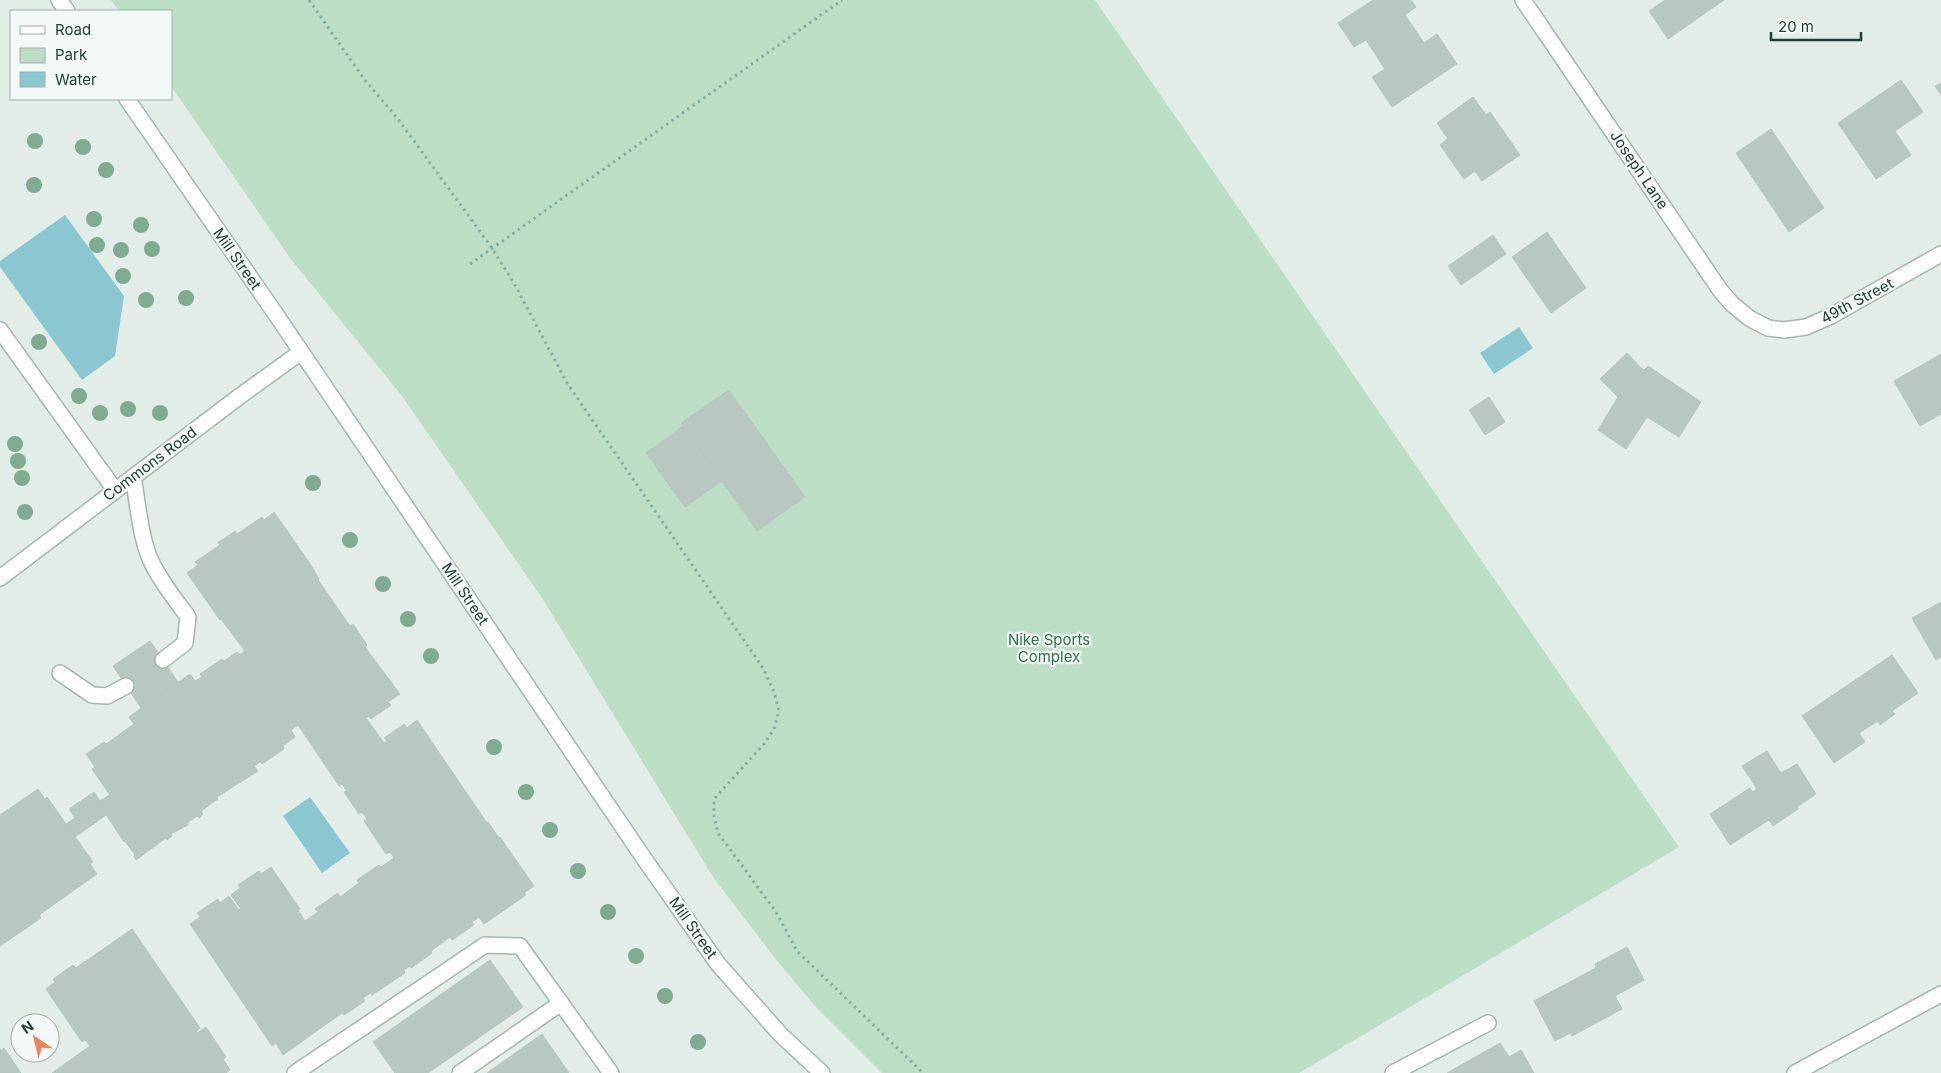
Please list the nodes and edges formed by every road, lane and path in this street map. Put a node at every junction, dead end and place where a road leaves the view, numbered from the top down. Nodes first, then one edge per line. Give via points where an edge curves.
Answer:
1 (308, 0) edge
2 (842, 0) edge
3 (1523, 0) edge
4 (128, 100) edge
5 (492, 248) junction
6 (1941, 254) edge
7 (470, 264) dead end
8 (1768, 328) joint
9 (0, 330) edge
10 (301, 352) junction
11 (133, 477) junction
12 (115, 490) junction
13 (0, 578) edge
14 (163, 660) dead end
15 (60, 673) dead end
16 (126, 686) dead end
17 (1941, 994) edge
18 (561, 1002) junction
19 (1488, 1023) dead end
20 (295, 1073) edge
21 (460, 1073) edge
22 (611, 1073) edge
23 (822, 1073) edge
24 (923, 1073) edge
25 (1393, 1073) edge
26 (1795, 1073) edge

1 - 5 path
2 - 5 path
3 - 8 main road, Joseph Lane via 1720,290 1748,318
4 - 10 main road, Mill Street
5 - 7 path
5 - 24 path via 567,383 744,639 774,692 779,711 774,729 714,799 718,833 776,912 797,951
6 - 8 main road, 49th Street via 1832,316 1806,327
9 - 12 main road
10 - 11 main road, Commons Road
10 - 23 main road, Mill Street via 718,964 781,1035
11 - 12 main road, Commons Road
11 - 14 main road via 151,561 188,617 185,643
12 - 13 main road, Commons Road
15 - 16 main road via 92,695 107,696
17 - 26 main road
18 - 20 main road via 520,946 485,945
18 - 21 main road
18 - 22 main road
19 - 25 main road

